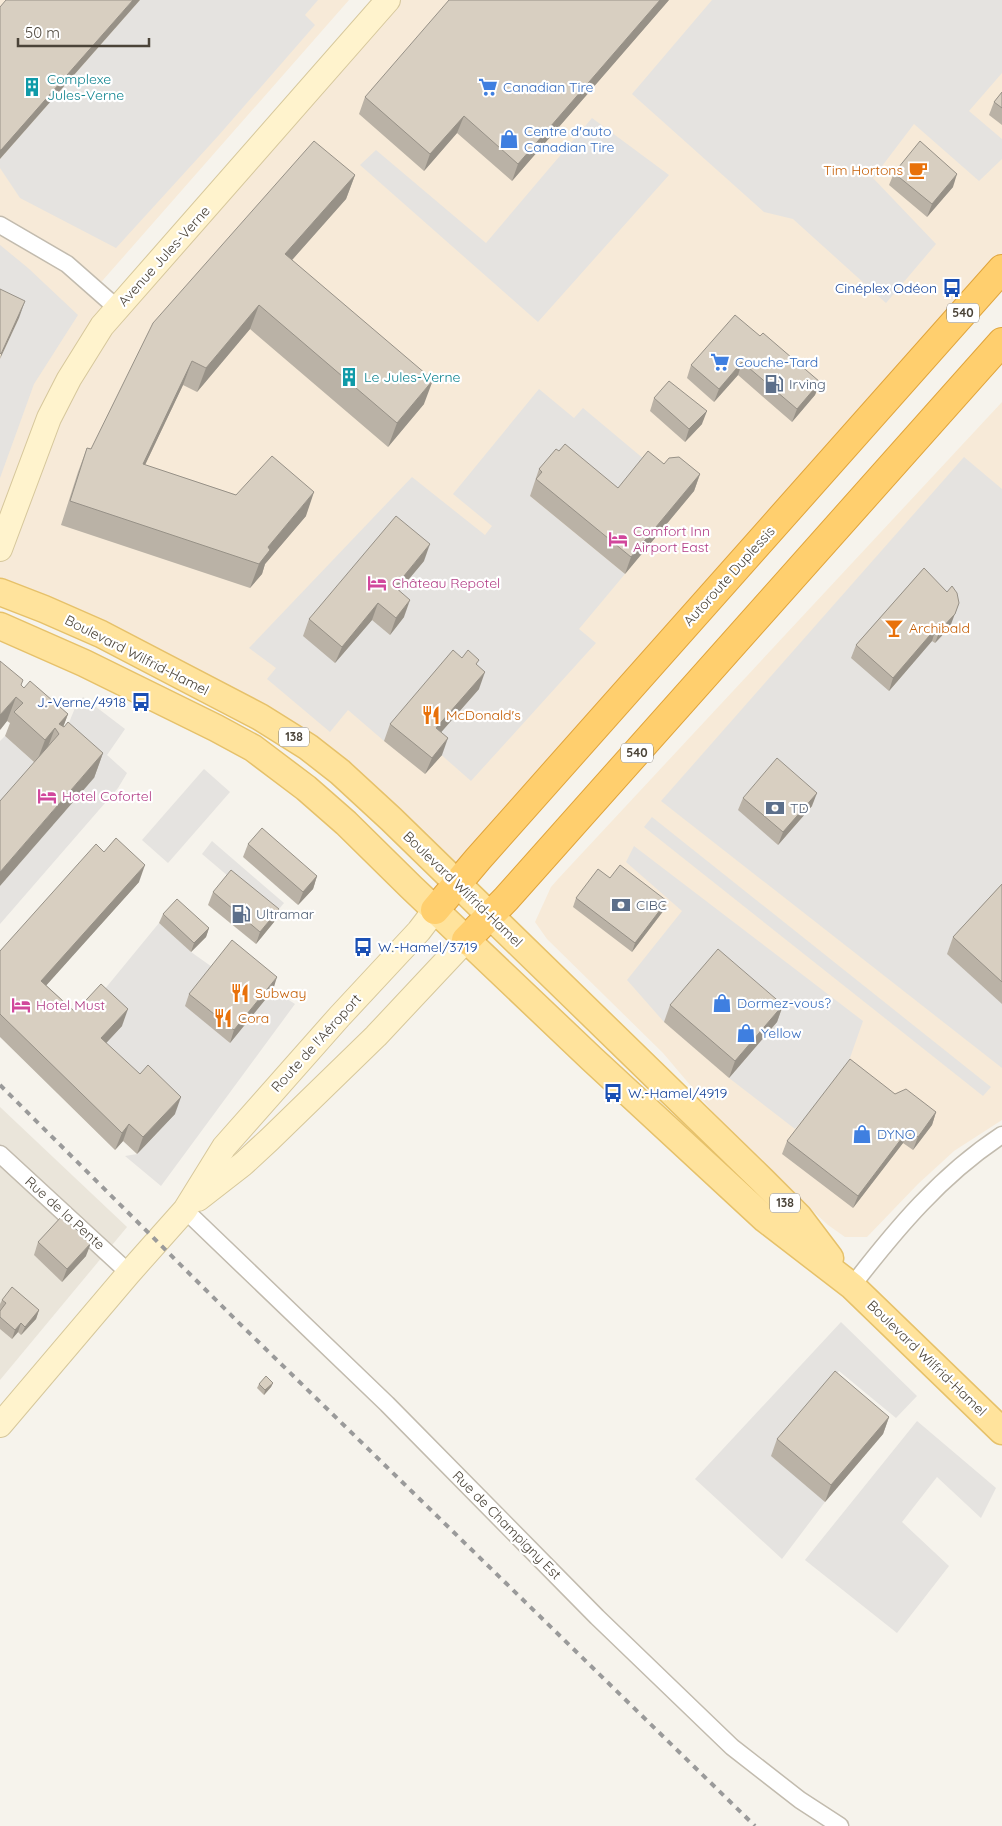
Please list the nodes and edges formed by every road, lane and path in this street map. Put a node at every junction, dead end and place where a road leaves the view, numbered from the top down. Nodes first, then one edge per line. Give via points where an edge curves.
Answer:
1 (388, 0) edge
2 (0, 225) edge
3 (1002, 269) edge
4 (117, 308) junction
5 (1002, 342) edge
6 (0, 550) edge
7 (0, 592) edge
8 (0, 626) edge
9 (458, 884) junction
10 (434, 910) junction
11 (490, 916) junction
12 (466, 940) junction
13 (1002, 1135) edge
14 (0, 1154) edge
15 (185, 1210) junction
16 (129, 1272) junction
17 (852, 1286) junction
18 (0, 1425) edge
19 (1002, 1431) edge
20 (840, 1826) edge

1 - 4 main road, Avenue Jules-Verne
2 - 4 street via 67,264
3 - 9 highway, Autoroute Duplessis / 540
4 - 6 main road, Avenue Jules-Verne via 93,339 55,406
5 - 11 highway, 540
7 - 9 main road, Boulevard Wilfrid-Hamel / 138 via 100,634 260,717 308,747 346,778
8 - 10 main road, Boulevard Wilfrid-Hamel via 84,663 216,728 261,754 346,823
9 - 10 highway, Route de l'Aéroport / 540
9 - 11 main road, Boulevard Wilfrid-Hamel / 138
10 - 12 main road, Boulevard Wilfrid-Hamel
10 - 15 main road, Route de l'Aéroport via 224,1147
11 - 12 highway, Route de l'Aéroport / 540
11 - 17 main road, Boulevard Wilfrid-Hamel / 138 via 799,1217
12 - 15 main road, Route de l'Aéroport via 376,1036 269,1140
12 - 17 main road, Boulevard Wilfrid-Hamel via 765,1219
13 - 17 street via 926,1197
14 - 16 street, Rue de la Pente
15 - 16 main road, Route de l'Aéroport
15 - 20 street, Rue de Champigny Est via 387,1404 597,1617 732,1747 800,1800
16 - 18 main road, Route de l'Aéroport
17 - 19 main road, Boulevard Wilfrid-Hamel / 138

